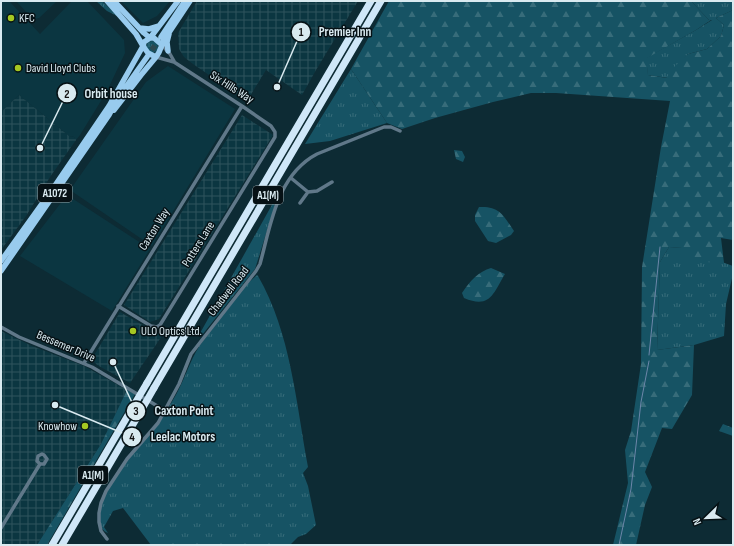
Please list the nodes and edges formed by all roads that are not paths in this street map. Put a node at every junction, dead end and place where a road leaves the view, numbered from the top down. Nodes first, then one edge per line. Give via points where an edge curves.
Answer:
1 (107, 1) edge
2 (114, 1) edge
3 (178, 1) edge
4 (184, 1) edge
5 (190, 1) edge
6 (371, 1) edge
7 (381, 1) edge
8 (159, 26) junction
9 (140, 28) junction
10 (169, 34) junction
11 (161, 37) tunnel mouth
12 (150, 38) junction
13 (162, 45) junction
14 (143, 46) junction
15 (168, 51) junction
16 (156, 57) junction
17 (147, 58) tunnel mouth
18 (174, 62) junction
19 (118, 98) junction
20 (109, 106) junction
21 (242, 106) junction
22 (109, 115) junction
23 (400, 131) dead end
24 (275, 132) joint
25 (291, 178) junction
26 (332, 182) dead end
27 (308, 192) junction
28 (300, 203) dead end
29 (1, 261) edge
30 (1, 271) edge
31 (118, 306) junction
32 (1, 327) edge
33 (84, 363) junction
34 (164, 410) junction
35 (40, 464) dead end
36 (1, 528) edge
37 (107, 539) dead end
38 (52, 545) edge
39 (62, 545) edge

1 - 14 main road via 136,34
2 - 9 main road
3 - 8 main road, A1072
4 - 11 main road
5 - 10 main road, A1072
6 - 38 highway, A1(M), bridge
7 - 39 highway, A1(M), bridge
8 - 9 main road
8 - 12 main road, A1072
9 - 12 main road
10 - 13 main road, A1072
10 - 15 main road
12 - 13 main road via 154,38
12 - 14 main road, A1072
13 - 15 street, Six Hills Way
13 - 16 main road, A1072
14 - 16 main road via 148,53
14 - 20 main road, A1072
15 - 18 street, Six Hills Way
16 - 18 street, Six Hills Way
16 - 22 main road, A1072
17 - 19 main road, A1072
18 - 21 street, Six Hills Way
19 - 20 main road, A1072
19 - 22 main road, A1072
20 - 29 main road, A1072
21 - 24 street, Six Hills Way via 271,126
21 - 31 street, Caxton Way
22 - 30 main road, A1072
23 - 25 street, Chadwell Road via 384,127 310,158
24 - 31 street, Potters Lane via 274,140 160,325 151,326
25 - 27 street
25 - 34 street, Chadwell Road via 274,210 260,264 191,354 179,384
26 - 27 street via 318,191
27 - 28 street
31 - 33 street, Caxton Way
32 - 33 street, Bessemer Drive via 19,337
33 - 34 street, Bessemer Drive
34 - 37 street, Chadwell Road via 158,422 127,458 101,503 99,522 101,531
35 - 36 street

